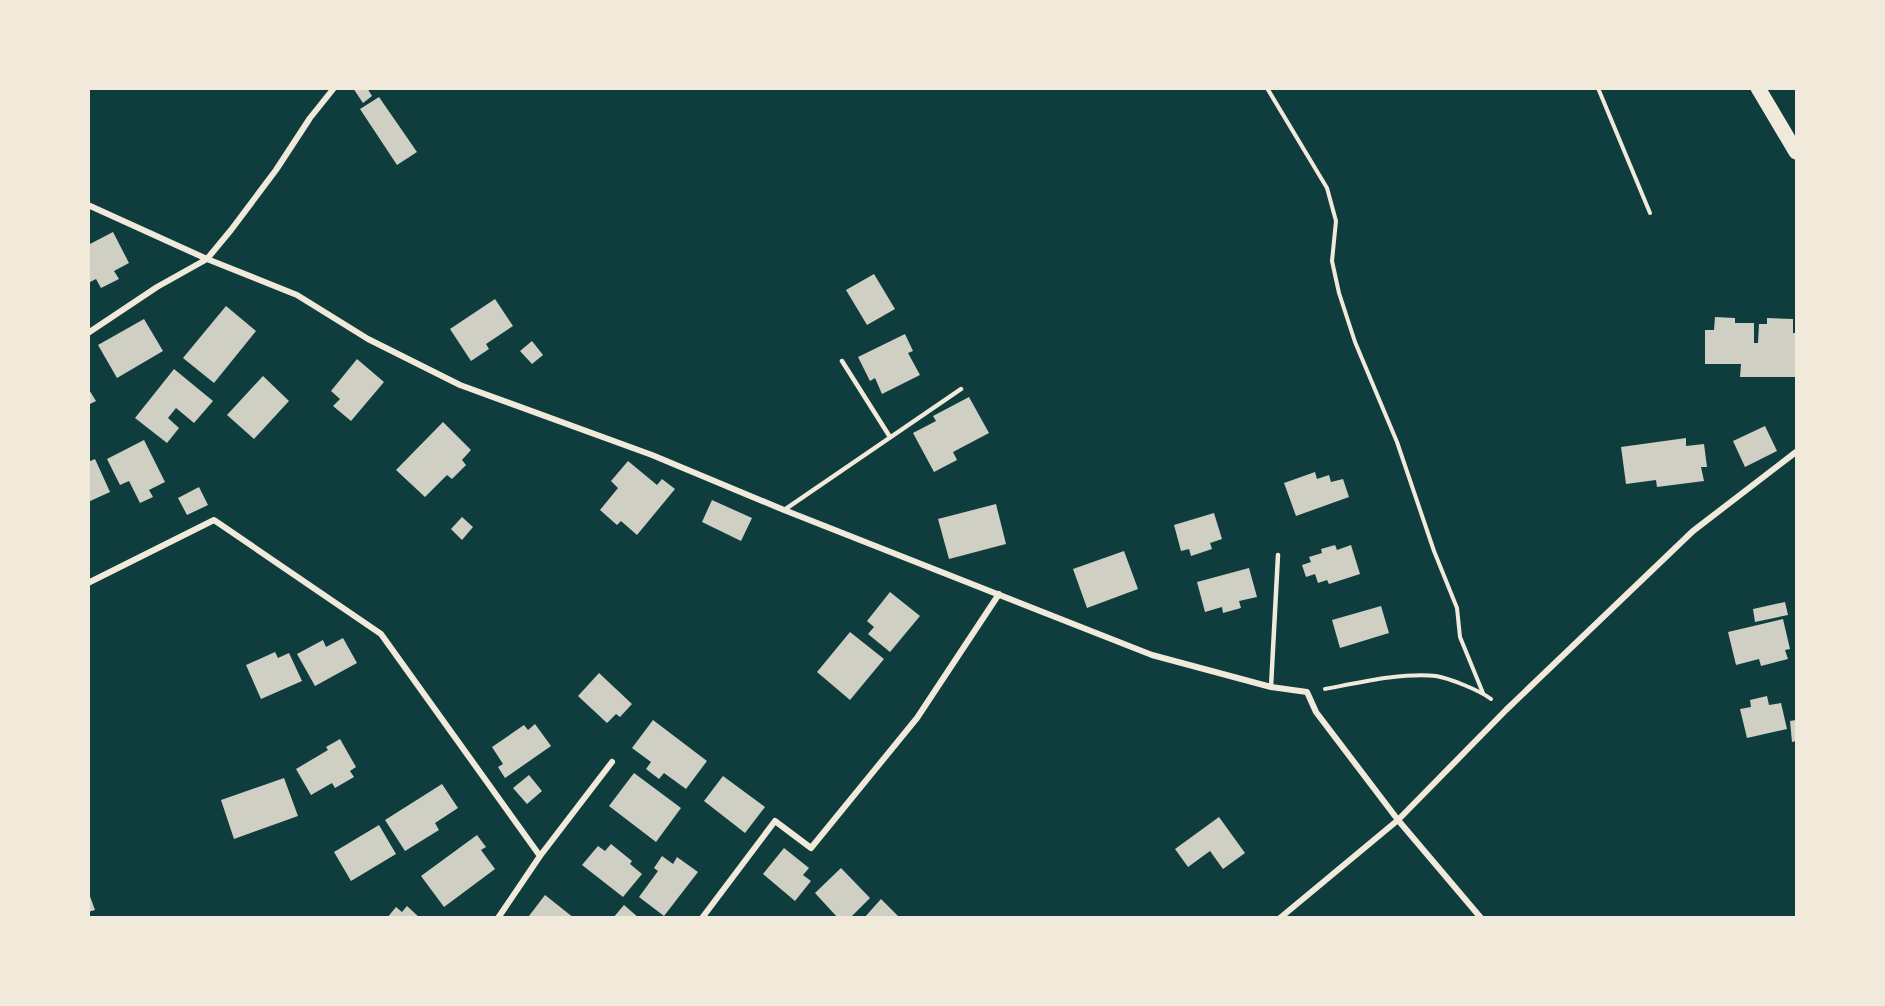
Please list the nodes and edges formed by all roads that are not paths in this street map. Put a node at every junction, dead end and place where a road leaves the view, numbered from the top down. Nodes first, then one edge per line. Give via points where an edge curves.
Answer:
1 (334, 88) edge
2 (1758, 88) edge
3 (1797, 152) edge
4 (88, 205) edge
5 (207, 259) junction
6 (88, 333) edge
7 (842, 361) dead end
8 (960, 388) dead end
9 (890, 437) junction
10 (1797, 452) edge
11 (784, 510) junction
12 (1278, 555) dead end
13 (88, 583) edge
14 (999, 594) junction
15 (1271, 687) junction
16 (612, 762) dead end
17 (1398, 820) junction
18 (540, 856) junction
19 (498, 918) edge
20 (702, 918) edge
21 (1280, 918) edge
22 (1481, 918) edge

1 - 5 street
2 - 3 main road
4 - 5 street
5 - 6 street
5 - 11 street via 297,295 368,339 460,384 652,455
7 - 9 lane
8 - 9 lane
9 - 11 lane
10 - 17 street via 1693,531
11 - 14 street
12 - 15 lane
13 - 18 street via 214,520 381,634
14 - 15 street via 1152,655
14 - 20 street via 917,718 811,848 775,821
15 - 17 street via 1307,692 1316,712
16 - 18 street
17 - 21 street
17 - 22 street
18 - 19 street

